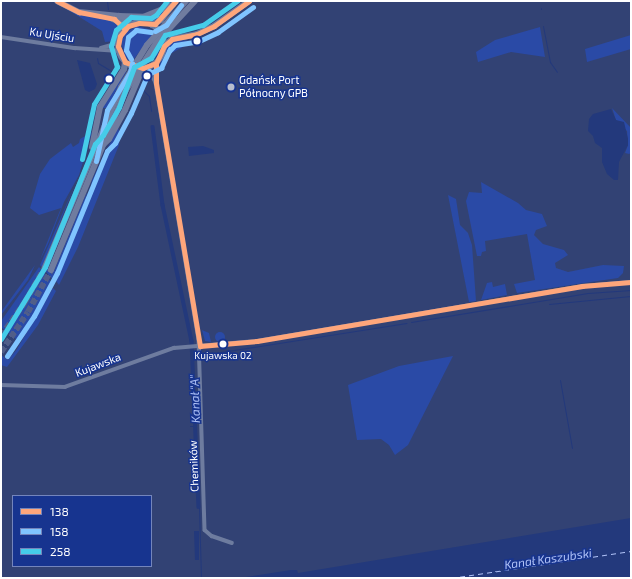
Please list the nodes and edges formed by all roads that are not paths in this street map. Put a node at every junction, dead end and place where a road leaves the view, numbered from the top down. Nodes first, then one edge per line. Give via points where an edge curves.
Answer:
1 (57, 1) edge
2 (186, 1) edge
3 (195, 1) edge
4 (249, 1) edge
5 (174, 3) edge
6 (105, 16) junction
7 (119, 16) junction
8 (130, 25) junction
9 (152, 25) junction
10 (125, 29) junction
11 (1, 37) edge
12 (118, 43) junction
13 (164, 46) junction
14 (100, 49) junction
15 (118, 51) junction
16 (125, 62) junction
17 (156, 63) junction
18 (146, 68) junction
19 (156, 83) junction
20 (123, 88) junction
21 (113, 109) junction
22 (101, 147) junction
23 (92, 152) junction
24 (631, 282) edge
25 (198, 346) junction
26 (1, 385) edge
27 (232, 543) dead end

1 - 6 highway via 79,12
2 - 20 highway, bridge via 147,45
3 - 20 highway, bridge via 156,43
4 - 13 highway via 206,31 172,39
5 - 7 highway via 148,16
5 - 9 highway via 161,20
6 - 7 highway
6 - 10 highway via 119,22
7 - 8 highway
8 - 9 highway via 144,22
8 - 10 highway
9 - 13 highway via 161,33
10 - 12 highway
11 - 14 street, Ku Ujściu via 75,48
12 - 14 street, Ku Ujściu
12 - 15 highway
13 - 17 highway
14 - 15 street, Ku Ujściu
15 - 16 highway
16 - 18 highway
16 - 23 highway via 124,69 100,108
17 - 18 highway
17 - 19 street
18 - 19 street
18 - 22 highway via 116,128
19 - 25 street
20 - 21 highway
21 - 22 highway
21 - 23 highway
22 - 23 highway via 48,268
24 - 25 street via 582,286 257,341
25 - 26 street, Kujawska via 169,349 65,387
25 - 27 street, Chemików via 205,530 212,536

